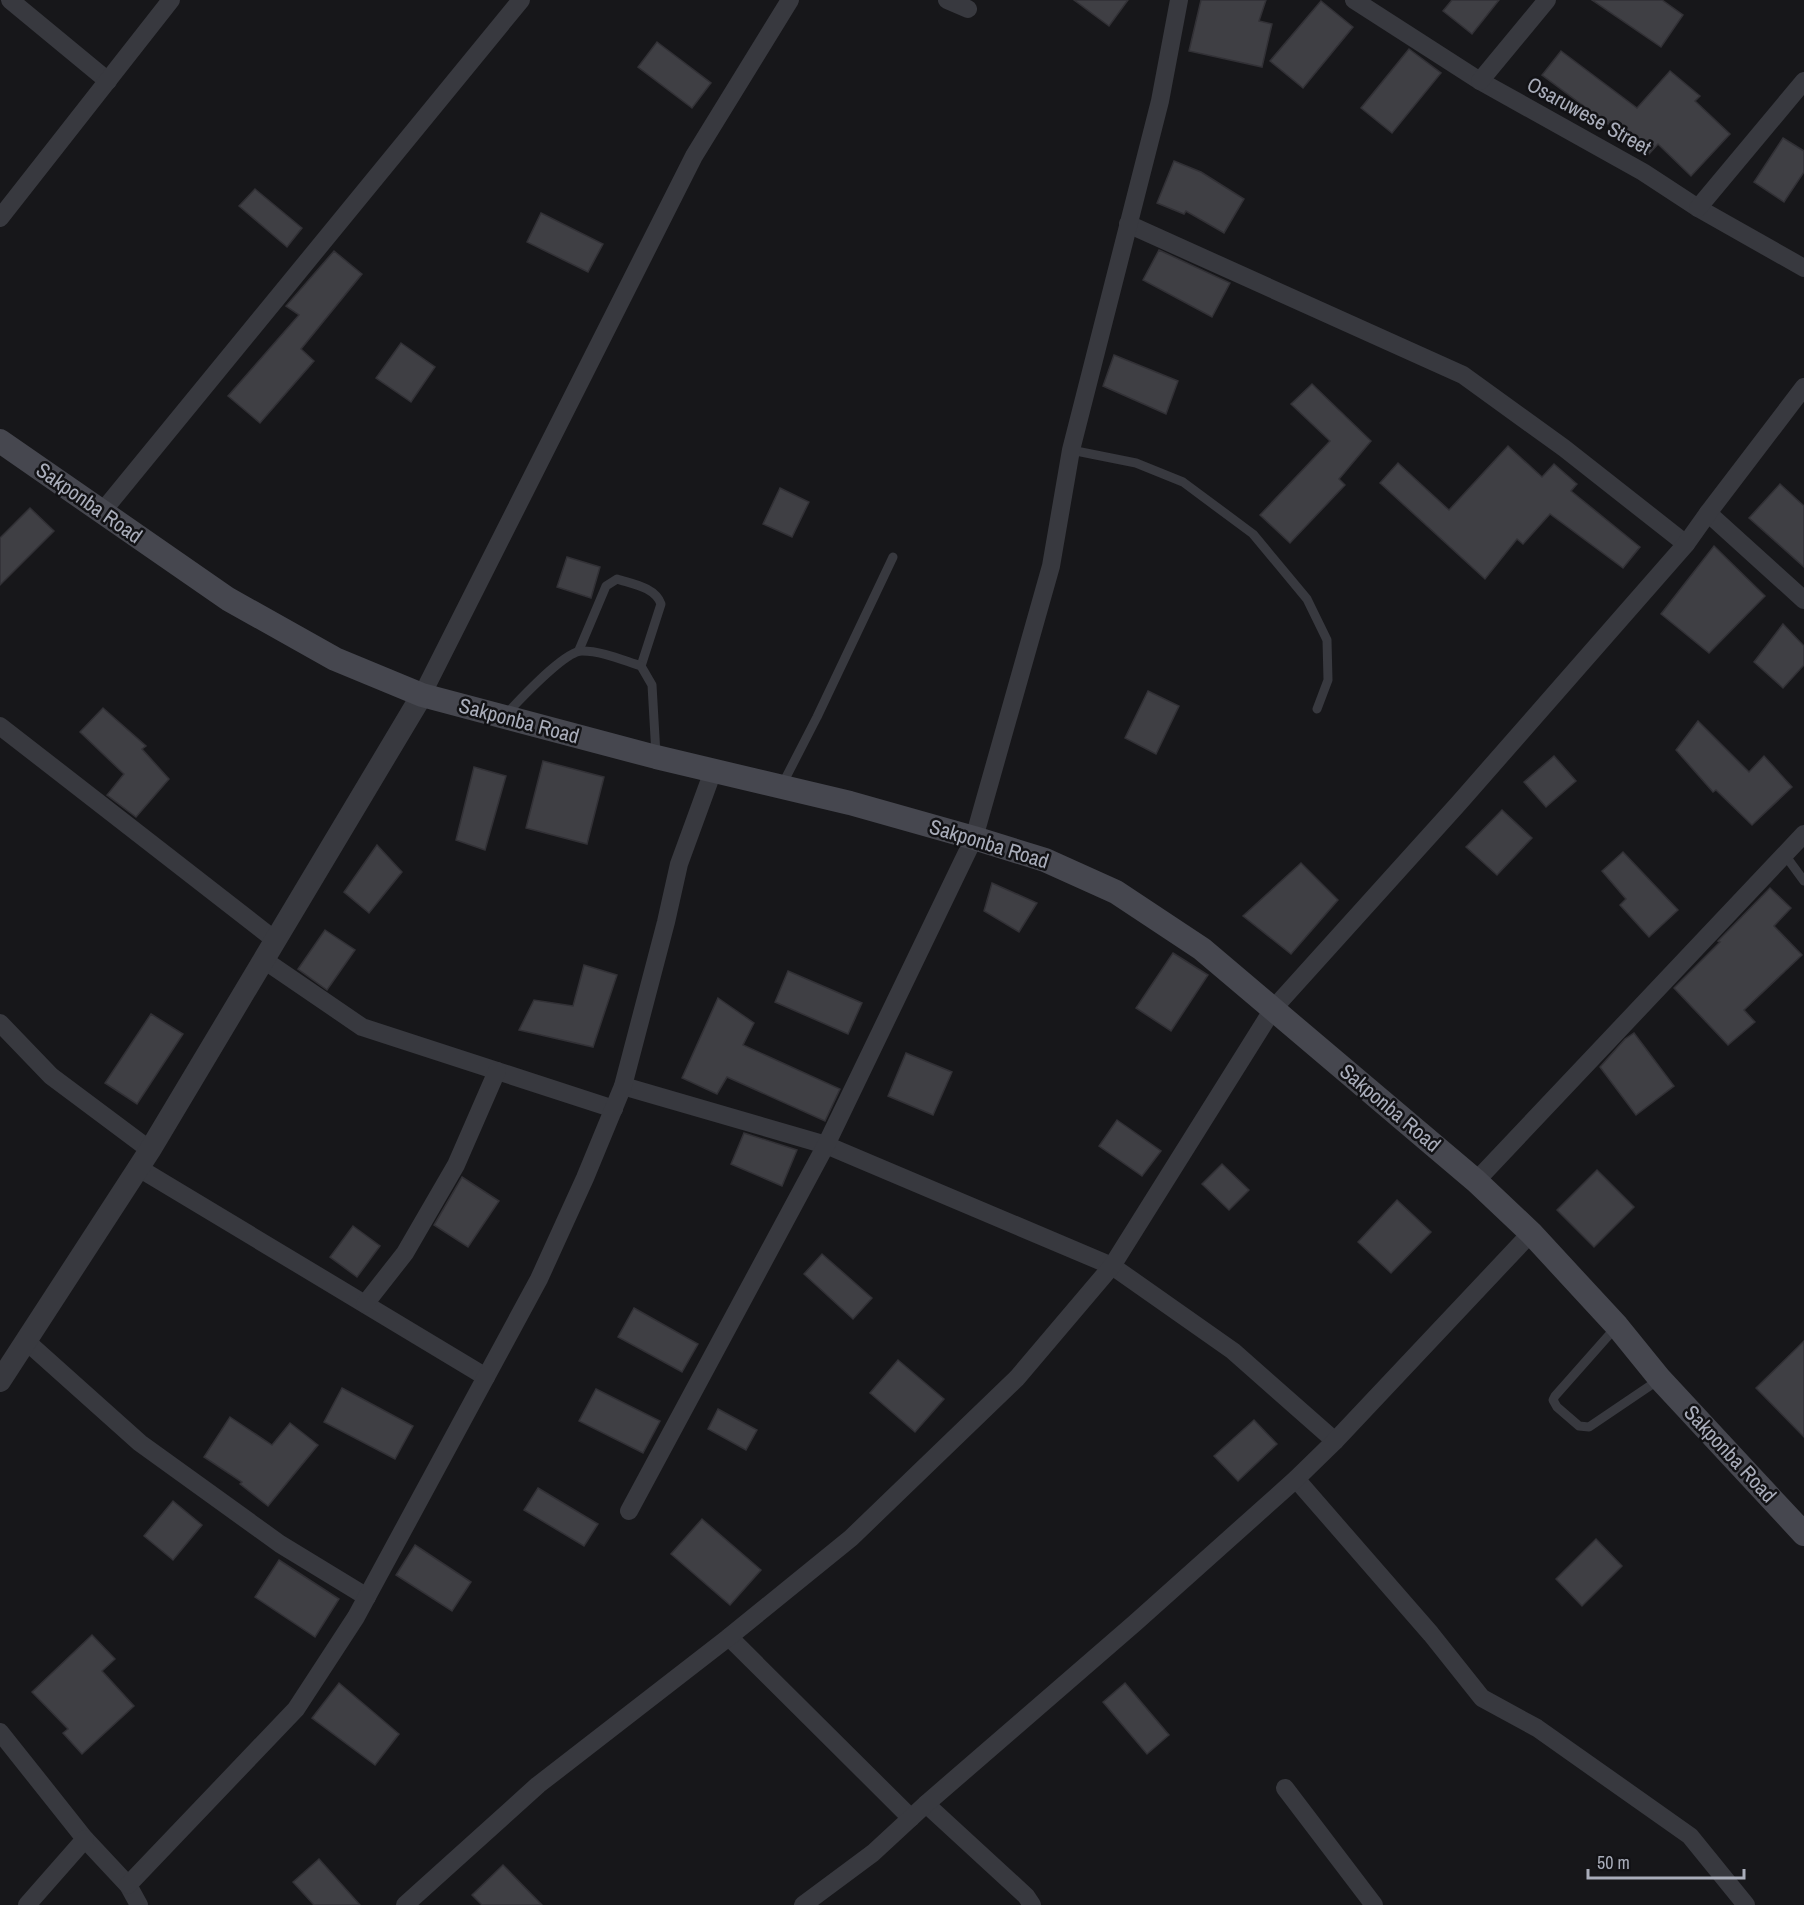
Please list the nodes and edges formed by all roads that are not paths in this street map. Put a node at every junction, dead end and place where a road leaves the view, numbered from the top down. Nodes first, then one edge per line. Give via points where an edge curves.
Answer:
1 (10, 0) edge
2 (171, 0) edge
3 (521, 0) edge
4 (790, 0) edge
5 (947, 0) edge
6 (1179, 0) edge
7 (1354, 0) edge
8 (1547, 0) edge
9 (968, 9) dead end
10 (108, 81) junction
11 (1480, 81) junction
12 (1804, 81) edge
13 (1698, 208) junction
14 (0, 218) edge
15 (1128, 224) junction
16 (1804, 267) edge
17 (1804, 387) edge
18 (0, 441) edge
19 (1071, 450) junction
20 (102, 512) junction
21 (1708, 513) junction
22 (1686, 544) junction
23 (892, 557) dead end
24 (1804, 600) edge
25 (579, 651) junction
26 (641, 666) junction
27 (422, 695) junction
28 (1317, 709) dead end
29 (503, 716) junction
30 (0, 726) edge
31 (656, 757) junction
32 (713, 771) junction
33 (781, 787) junction
34 (1804, 834) edge
35 (974, 838) junction
36 (1785, 855) junction
37 (1804, 881) edge
38 (275, 940) junction
39 (264, 960) junction
40 (1273, 1010) junction
41 (0, 1023) edge
42 (497, 1071) junction
43 (623, 1086) junction
44 (614, 1109) junction
45 (826, 1145) junction
46 (143, 1159) junction
47 (1476, 1181) junction
48 (1531, 1233) junction
49 (1112, 1266) junction
50 (365, 1304) junction
51 (1617, 1326) junction
52 (26, 1341) junction
53 (486, 1377) junction
54 (1660, 1379) junction
55 (0, 1381) edge
56 (1335, 1441) junction
57 (1296, 1479) junction
58 (629, 1511) dead end
59 (1804, 1534) edge
60 (367, 1597) junction
61 (729, 1637) junction
62 (0, 1732) edge
63 (1285, 1788) dead end
64 (926, 1804) junction
65 (911, 1818) junction
66 (85, 1839) junction
67 (128, 1885) junction
68 (27, 1905) edge
69 (139, 1905) edge
70 (405, 1905) edge
71 (803, 1905) edge
72 (1032, 1905) edge
73 (1374, 1905) edge
74 (1746, 1905) edge

1 - 10 street
2 - 10 street
3 - 20 street
4 - 27 street via 694,156
5 - 9 street
6 - 15 street via 1160,101
7 - 11 street, Osaruwese Street
8 - 11 street
10 - 14 street
11 - 13 street, Osaruwese Street via 1643,172
12 - 13 street
13 - 16 street, Osaruwese Street
15 - 19 street
15 - 22 street via 1463,375
17 - 21 street
18 - 20 main road, Sakponba Road
19 - 28 lane via 1136,463 1183,482 1253,534 1307,598 1327,640 1328,680
19 - 35 street via 1052,566
20 - 27 main road, Sakponba Road via 228,599 335,659
21 - 22 street
21 - 24 street
22 - 40 street
23 - 33 lane
25 - 26 lane via 605,654
25 - 26 lane via 606,586 617,579 651,590 661,604
25 - 29 lane via 565,657
26 - 31 lane via 652,685
27 - 29 main road, Sakponba Road
27 - 38 street
29 - 31 main road, Sakponba Road
30 - 38 street
31 - 32 main road, Sakponba Road
32 - 33 main road, Sakponba Road
32 - 43 street via 679,864
33 - 35 main road, Sakponba Road
34 - 36 street
35 - 40 main road, Sakponba Road via 1045,860 1116,892 1202,948
35 - 45 street
36 - 37 lane
36 - 47 street
38 - 39 street
39 - 42 street via 362,1027
39 - 46 street
40 - 47 main road, Sakponba Road
40 - 49 street
41 - 46 street via 51,1076
42 - 44 street
42 - 50 street via 456,1166 405,1254
43 - 44 street
43 - 45 street
44 - 53 street via 539,1279
45 - 49 street
45 - 58 street
46 - 50 street
46 - 52 street
47 - 48 main road, Sakponba Road
48 - 51 main road, Sakponba Road
48 - 56 street
49 - 56 street via 1233,1351
49 - 61 street via 1001,1394 851,1538
50 - 53 street
51 - 54 main road, Sakponba Road
51 - 54 lane via 1555,1396 1557,1407 1579,1426 1589,1427
52 - 55 street
52 - 60 street via 140,1443 280,1544
53 - 60 street
54 - 59 main road, Sakponba Road
56 - 57 street
57 - 64 street
57 - 74 street via 1482,1698 1537,1728 1690,1836
60 - 67 street via 296,1709
61 - 65 street
61 - 70 street via 538,1785
62 - 66 street
63 - 73 street
64 - 65 street
64 - 72 street
65 - 71 street via 873,1853
66 - 67 street
66 - 68 street
67 - 69 street

